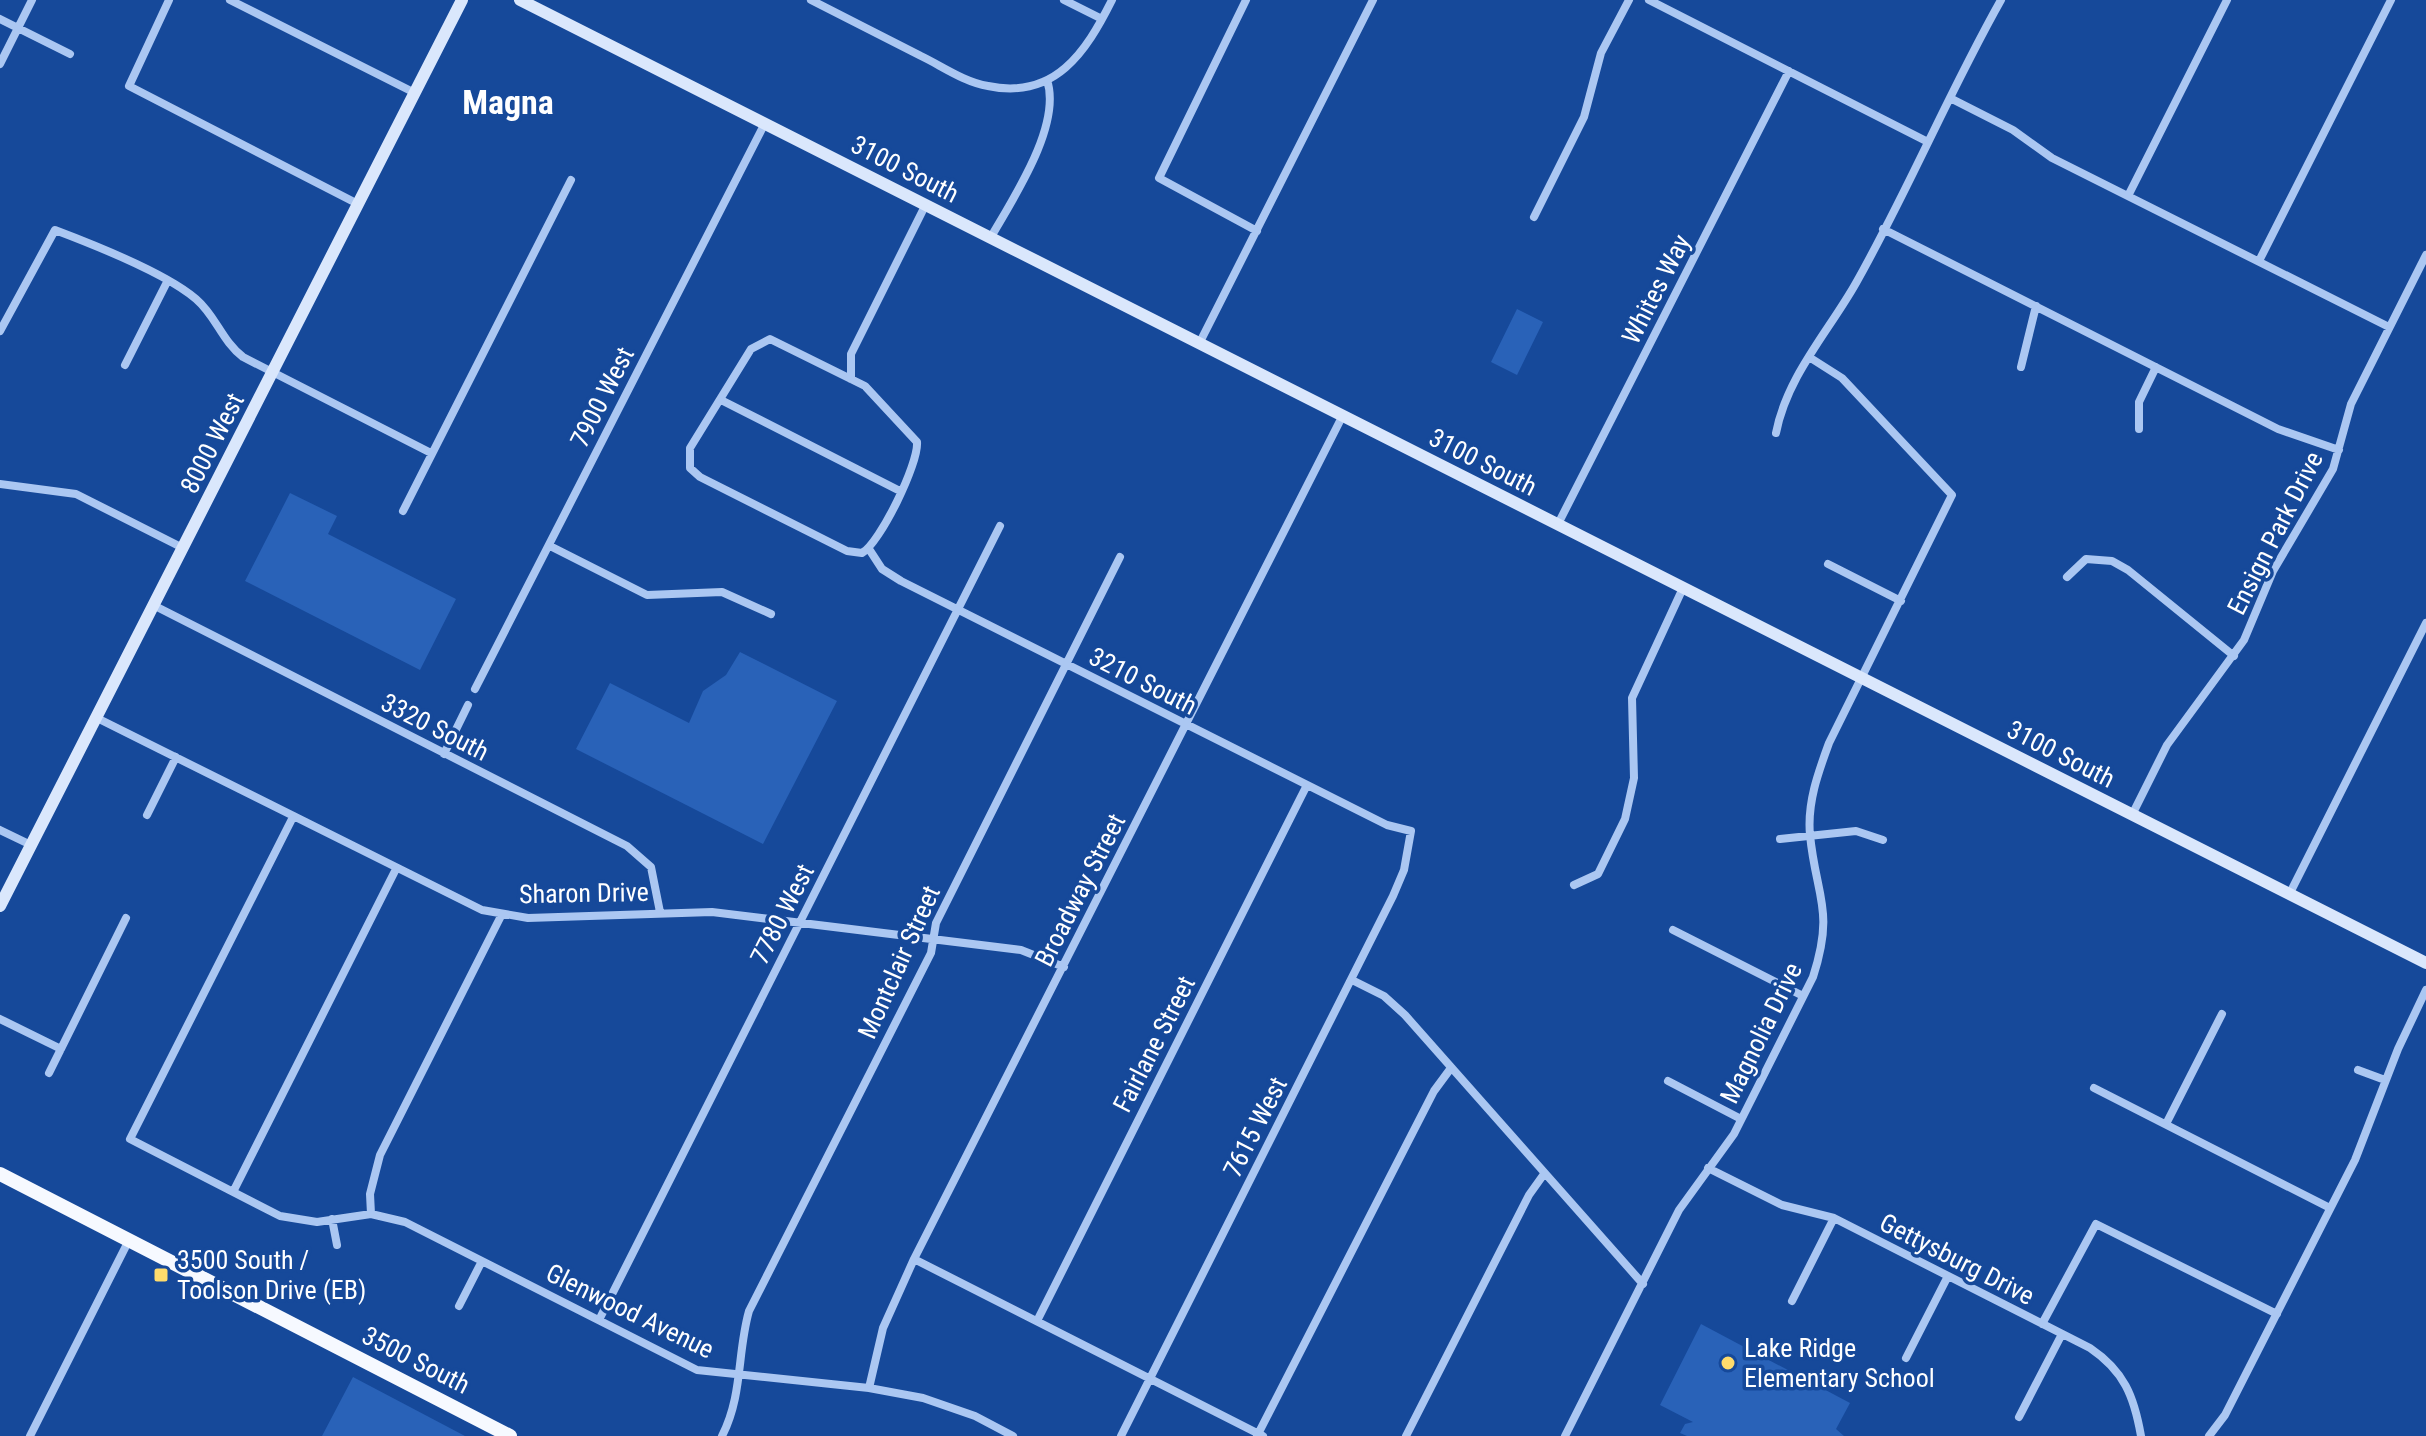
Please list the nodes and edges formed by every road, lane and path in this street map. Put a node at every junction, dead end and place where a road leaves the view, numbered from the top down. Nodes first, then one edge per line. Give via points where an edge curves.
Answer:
1 (32, 0) edge
2 (169, 0) edge
3 (230, 0) edge
4 (462, 0) edge
5 (520, 0) edge
6 (811, 0) edge
7 (1064, 0) edge
8 (1112, 0) edge
9 (1246, 0) edge
10 (1373, 0) edge
11 (1629, 0) edge
12 (1649, 0) edge
13 (2001, 0) edge
14 (2227, 0) edge
15 (2391, 0) edge
16 (0, 19) edge
17 (1102, 19) junction
18 (18, 28) junction
19 (70, 54) dead end
20 (0, 64) edge
21 (1789, 71) junction
22 (1047, 80) junction
23 (415, 93) junction
24 (1950, 98) junction
25 (765, 123) junction
26 (1928, 142) junction
27 (571, 180) dead end
28 (2128, 196) junction
29 (358, 204) junction
30 (926, 204) junction
31 (1534, 217) dead end
32 (1883, 229) junction
33 (1257, 231) junction
34 (991, 237) junction
35 (2426, 255) edge
36 (2259, 261) junction
37 (2423, 268) edge
38 (167, 282) junction
39 (2036, 306) junction
40 (2389, 327) junction
41 (0, 331) edge
42 (1200, 342) junction
43 (851, 354) junction
44 (1809, 357) junction
45 (125, 365) dead end
46 (828, 366) junction
47 (2021, 367) dead end
48 (2156, 367) junction
49 (273, 372) junction
50 (851, 379) junction
51 (721, 400) junction
52 (1343, 415) junction
53 (2139, 429) dead end
54 (1776, 433) dead end
55 (2339, 450) junction
56 (431, 453) junction
57 (0, 484) edge
58 (900, 491) junction
59 (403, 511) dead end
60 (1558, 524) junction
61 (1000, 526) dead end
62 (550, 546) junction
63 (183, 548) junction
64 (865, 551) junction
65 (1120, 557) dead end
66 (1828, 564) dead end
67 (2067, 577) dead end
68 (1683, 588) junction
69 (1901, 601) junction
70 (155, 606) junction
71 (957, 610) junction
72 (771, 614) dead end
73 (2426, 623) edge
74 (2234, 656) junction
75 (1067, 665) junction
76 (1863, 678) junction
77 (475, 689) dead end
78 (468, 705) dead end
79 (97, 718) junction
80 (1186, 725) junction
81 (444, 754) junction
82 (176, 757) junction
83 (1307, 785) junction
84 (147, 815) dead end
85 (2132, 815) junction
86 (293, 817) junction
87 (0, 830) edge
88 (1411, 831) joint
89 (1810, 835) junction
90 (1780, 839) dead end
91 (1883, 840) dead end
92 (31, 845) junction
93 (396, 869) junction
94 (1574, 885) dead end
95 (2289, 895) junction
96 (0, 906) edge
97 (660, 912) junction
98 (502, 914) junction
99 (126, 918) dead end
100 (801, 921) junction
101 (1673, 930) dead end
102 (933, 939) junction
103 (2426, 963) edge
104 (1064, 967) junction
105 (1352, 980) junction
106 (2426, 990) edge
107 (1803, 996) junction
108 (2222, 1014) dead end
109 (0, 1019) edge
110 (61, 1049) junction
111 (1451, 1068) junction
112 (2358, 1070) dead end
113 (49, 1073) dead end
114 (2385, 1080) junction
115 (1668, 1081) dead end
116 (2094, 1088) dead end
117 (1741, 1119) junction
118 (2166, 1124) junction
119 (1708, 1168) junction
120 (0, 1174) edge
121 (1544, 1174) junction
122 (233, 1192) junction
123 (2330, 1208) junction
124 (371, 1214) junction
125 (1834, 1218) junction
126 (332, 1219) junction
127 (129, 1240) junction
128 (337, 1245) dead end
129 (914, 1259) junction
130 (482, 1261) junction
131 (1948, 1276) junction
132 (1643, 1284) junction
133 (1792, 1301) dead end
134 (459, 1306) dead end
135 (2277, 1314) junction
136 (599, 1320) junction
137 (1037, 1321) junction
138 (2042, 1324) junction
139 (2062, 1334) junction
140 (1906, 1358) dead end
141 (740, 1377) junction
142 (1150, 1378) junction
143 (869, 1388) junction
144 (2019, 1417) dead end
145 (1260, 1435) edge
146 (30, 1436) edge
147 (510, 1436) edge
148 (722, 1436) edge
149 (1013, 1436) edge
150 (1121, 1436) edge
151 (1406, 1436) edge
152 (1565, 1436) edge
153 (2141, 1436) edge
154 (2209, 1436) edge

1 - 18 street
2 - 29 street via 129,86
3 - 23 street
4 - 23 street, 8000 West
5 - 25 street, 3100 South
6 - 22 street via 968,80 1009,88
7 - 17 street
8 - 17 street
9 - 33 street via 1159,178
10 - 33 street
11 - 31 street via 1601,53 1584,117
12 - 21 street
13 - 24 street
14 - 28 street
15 - 36 street
16 - 18 street
17 - 22 street via 1080,56
18 - 19 street
18 - 20 street
21 - 26 street
21 - 60 street, Whites Way
22 - 34 street via 1049,124
23 - 29 street, 8000 West
24 - 26 street
24 - 28 street
25 - 30 street, 3100 South
25 - 62 street, 7900 West
26 - 32 street
27 - 56 street
28 - 36 street
29 - 49 street, 8000 West
30 - 34 street, 3100 South
30 - 43 street
32 - 39 street
32 - 44 street
33 - 42 street
34 - 42 street, 3100 South
35 - 37 street, Ensign Park Drive
36 - 40 street
37 - 40 street, Ensign Park Drive
38 - 41 street via 55,230
38 - 45 street
38 - 49 street via 208,311 231,347
39 - 47 street
39 - 48 street
40 - 55 street, Ensign Park Drive via 2351,404
42 - 52 street, 3100 South
43 - 46 street
43 - 50 street
44 - 54 street
44 - 69 street, Magnolia Drive via 1842,378 1952,495
46 - 50 street
46 - 51 street via 779,342 762,340 751,349
48 - 53 street via 2139,402
48 - 55 street via 2278,429
49 - 56 street
49 - 63 street, 8000 West
50 - 58 street via 865,386 917,442 916,460
51 - 58 street
51 - 64 street via 690,448 688,462 700,477 847,551
52 - 60 street, 3100 South
52 - 80 street, Broadway Street
55 - 74 street, Ensign Park Drive
56 - 59 street
57 - 63 street via 76,494
58 - 64 street
60 - 68 street, 3100 South
61 - 71 street, 7780 West
62 - 72 street via 647,595 722,592
62 - 77 street, 7900 West
63 - 70 street, 8000 West
64 - 71 street, 3210 South via 882,569
65 - 75 street, Montclair Street
66 - 69 street
67 - 74 street via 2086,559 2112,561
68 - 76 street, 3100 South
68 - 94 street via 1632,698 1634,778 1625,819 1598,874
69 - 76 street, Magnolia Drive
70 - 79 street, 8000 West
70 - 81 street, 3320 South
71 - 75 street, 3210 South
71 - 100 street, 7780 West
73 - 95 street
74 - 85 street, Ensign Park Drive via 2167,745
75 - 80 street, 3210 South
75 - 102 street, Montclair Street via 936,923
76 - 85 street, 3100 South
76 - 89 street, Magnolia Drive via 1816,778
78 - 81 street
79 - 82 street, Sharon Drive
79 - 92 street, 8000 West
80 - 83 street, 3210 South
80 - 104 street, Broadway Street
81 - 97 street, 3320 South via 643,857 657,882
82 - 84 street
82 - 86 street, Sharon Drive
83 - 88 street, 3210 South via 1387,825
83 - 137 street, Fairlane Street
85 - 95 street, 3100 South
86 - 93 street, Sharon Drive
86 - 122 street, Glenwood Avenue via 130,1139
87 - 92 street
88 - 105 street, 7615 West via 1399,884
89 - 90 street
89 - 91 street via 1856,831
89 - 107 street, Magnolia Drive via 1825,924 1821,953
92 - 96 street, 8000 West
93 - 98 street, Sharon Drive via 462,902
93 - 122 street
95 - 103 street, 3100 South
97 - 98 street, Sharon Drive via 556,918
97 - 100 street, Sharon Drive
98 - 124 street via 380,1155 370,1194
99 - 110 street
100 - 102 street, Sharon Drive
100 - 136 street, 7780 West
101 - 107 street
102 - 104 street, Sharon Drive via 1034,953
102 - 141 street, Montclair Street via 931,953 749,1311
104 - 129 street, Broadway Street
105 - 111 street via 1395,1004
105 - 142 street, 7615 West
106 - 114 street
107 - 117 street, Magnolia Drive
108 - 118 street
109 - 110 street
110 - 113 street
111 - 121 street
111 - 145 street via 1434,1091
112 - 114 street
114 - 123 street via 2355,1160
115 - 117 street
116 - 118 street
117 - 119 street, Magnolia Drive
118 - 123 street
119 - 125 street, Gettysburg Drive via 1782,1205
119 - 132 street, Magnolia Drive via 1688,1194
120 - 127 main road, 3500 South
121 - 132 street
121 - 151 street
122 - 126 street, Glenwood Avenue via 288,1219
123 - 135 street
124 - 126 street, Glenwood Avenue
124 - 130 street, Glenwood Avenue via 405,1222
125 - 131 street, Gettysburg Drive
125 - 133 street
126 - 128 street
127 - 146 street
127 - 147 main road, 3500 South
129 - 137 street
129 - 143 street, Broadway Street via 883,1328
130 - 134 street
130 - 136 street, Glenwood Avenue
131 - 138 street, Gettysburg Drive
131 - 140 street
132 - 152 street, Magnolia Drive
135 - 138 street via 2096,1224
135 - 154 street
136 - 141 street, Glenwood Avenue via 697,1370
137 - 142 street
138 - 139 street, Gettysburg Drive
139 - 144 street
139 - 153 street, Gettysburg Drive via 2099,1354 2121,1374
141 - 143 street, Glenwood Avenue
141 - 148 street, Montclair Street via 735,1409
142 - 145 street
142 - 150 street, 7615 West
143 - 149 street, Glenwood Avenue via 949,1406

